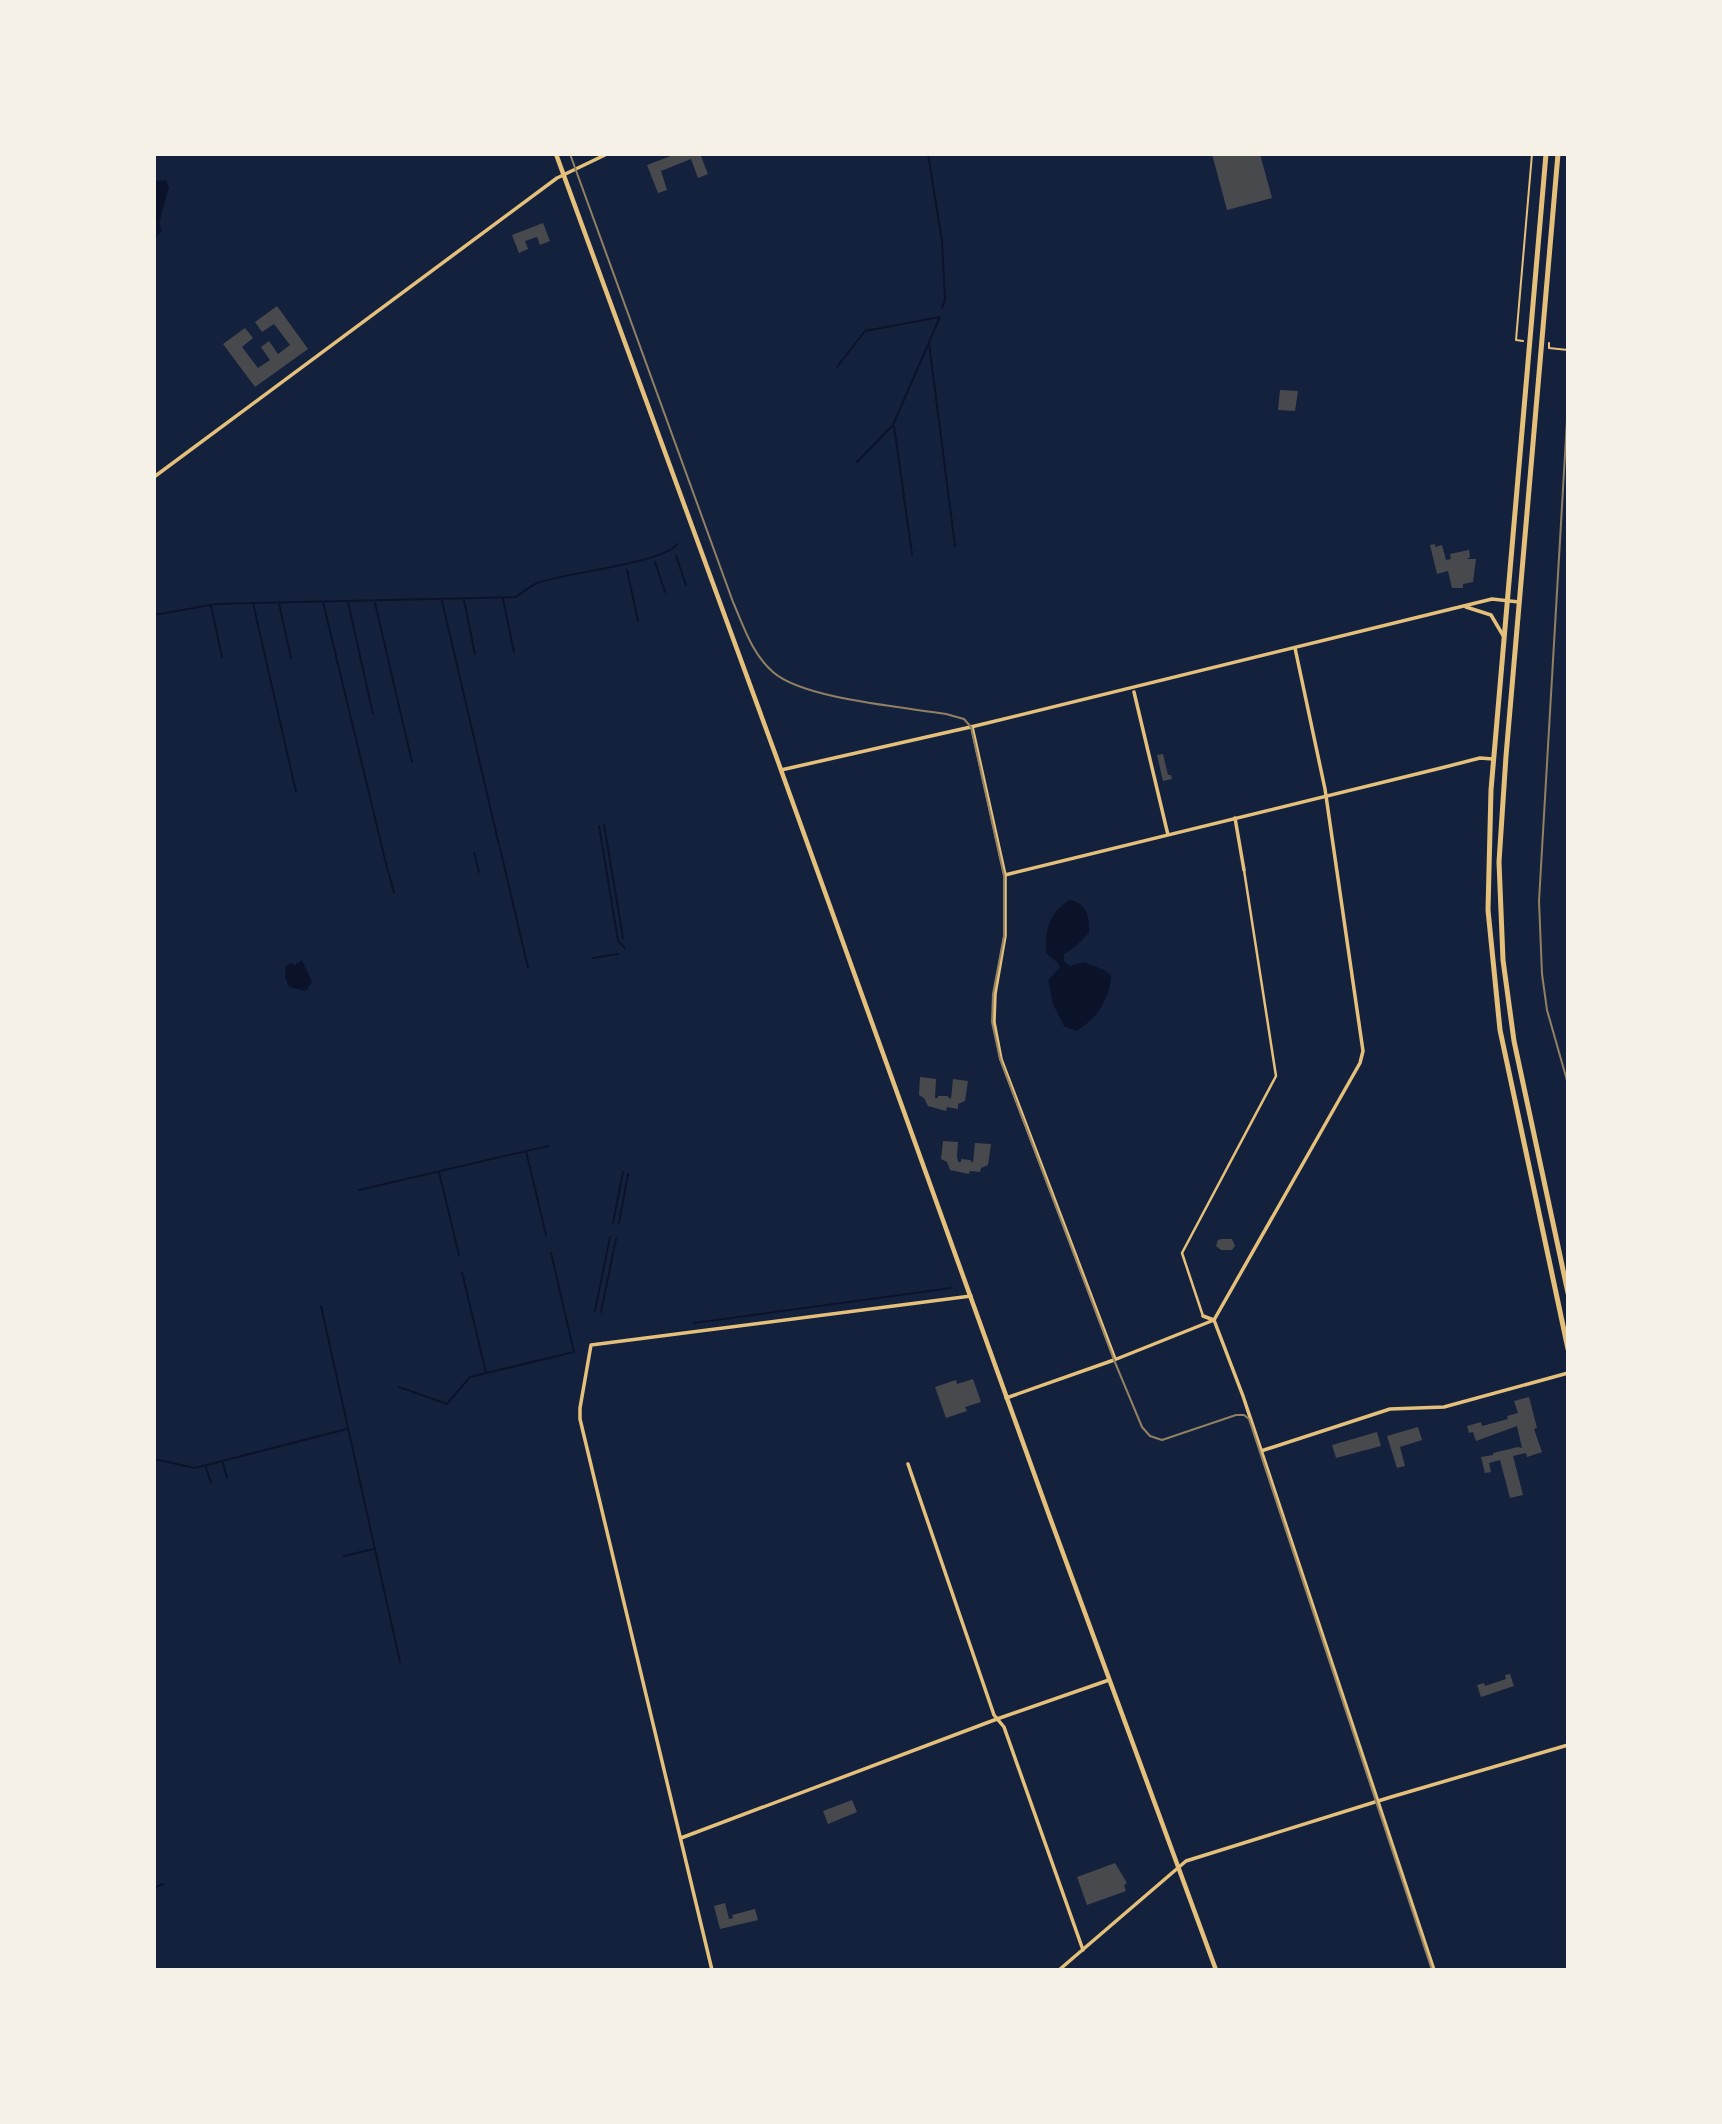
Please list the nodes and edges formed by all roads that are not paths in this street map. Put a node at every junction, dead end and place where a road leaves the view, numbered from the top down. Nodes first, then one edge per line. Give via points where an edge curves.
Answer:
1 (556, 154) edge
2 (607, 154) edge
3 (1546, 154) edge
4 (1558, 154) edge
5 (563, 174) junction
6 (154, 477) edge
7 (1507, 601) junction
8 (1519, 602) junction
9 (1464, 606) junction
10 (1504, 638) junction
11 (1295, 648) junction
12 (1134, 692) dead end
13 (972, 727) junction
14 (1493, 759) junction
15 (780, 770) junction
16 (1326, 796) junction
17 (1235, 818) junction
18 (1168, 835) junction
19 (1244, 870) joint
20 (1005, 876) junction
21 (1568, 1293) edge
22 (971, 1296) junction
23 (1203, 1315) joint
24 (1214, 1320) junction
25 (1568, 1349) edge
26 (1115, 1359) junction
27 (1568, 1373) edge
28 (1006, 1398) junction
29 (1261, 1451) junction
30 (908, 1464) dead end
31 (1109, 1680) junction
32 (997, 1719) junction
33 (1568, 1745) edge
34 (1377, 1801) junction
35 (681, 1838) junction
36 (1178, 1867) junction
37 (1083, 1950) junction
38 (712, 1970) edge
39 (1059, 1970) edge
40 (1216, 1970) edge
41 (1434, 1970) edge

1 - 5 main road
2 - 5 street
3 - 7 main road
4 - 8 main road
5 - 6 street
5 - 15 main road
7 - 8 street
7 - 9 street via 1492,599
7 - 10 main road
8 - 21 main road via 1500,831 1500,918 1514,1041
9 - 10 street via 1491,615
9 - 11 street
10 - 14 main road
11 - 13 street
11 - 16 street
12 - 18 street
13 - 15 street
13 - 20 street
14 - 16 street via 1480,758
14 - 25 main road via 1488,910 1495,998
15 - 22 main road
16 - 17 street
16 - 24 street via 1362,1057
17 - 18 street
17 - 19 street
18 - 20 street
19 - 23 street via 1276,1076 1182,1253
20 - 26 street via 1005,936 994,1022 1001,1059
22 - 28 main road
22 - 35 street via 591,1345 580,1419
23 - 24 street
24 - 26 street
24 - 29 street
26 - 28 street
27 - 29 street via 1440,1408 1390,1409
28 - 31 main road
29 - 34 street
30 - 32 street
31 - 32 street
31 - 36 main road
32 - 35 street
32 - 37 street via 1004,1727
33 - 34 street
34 - 36 street
34 - 41 street
35 - 38 street
36 - 37 street
36 - 40 main road
37 - 39 street

